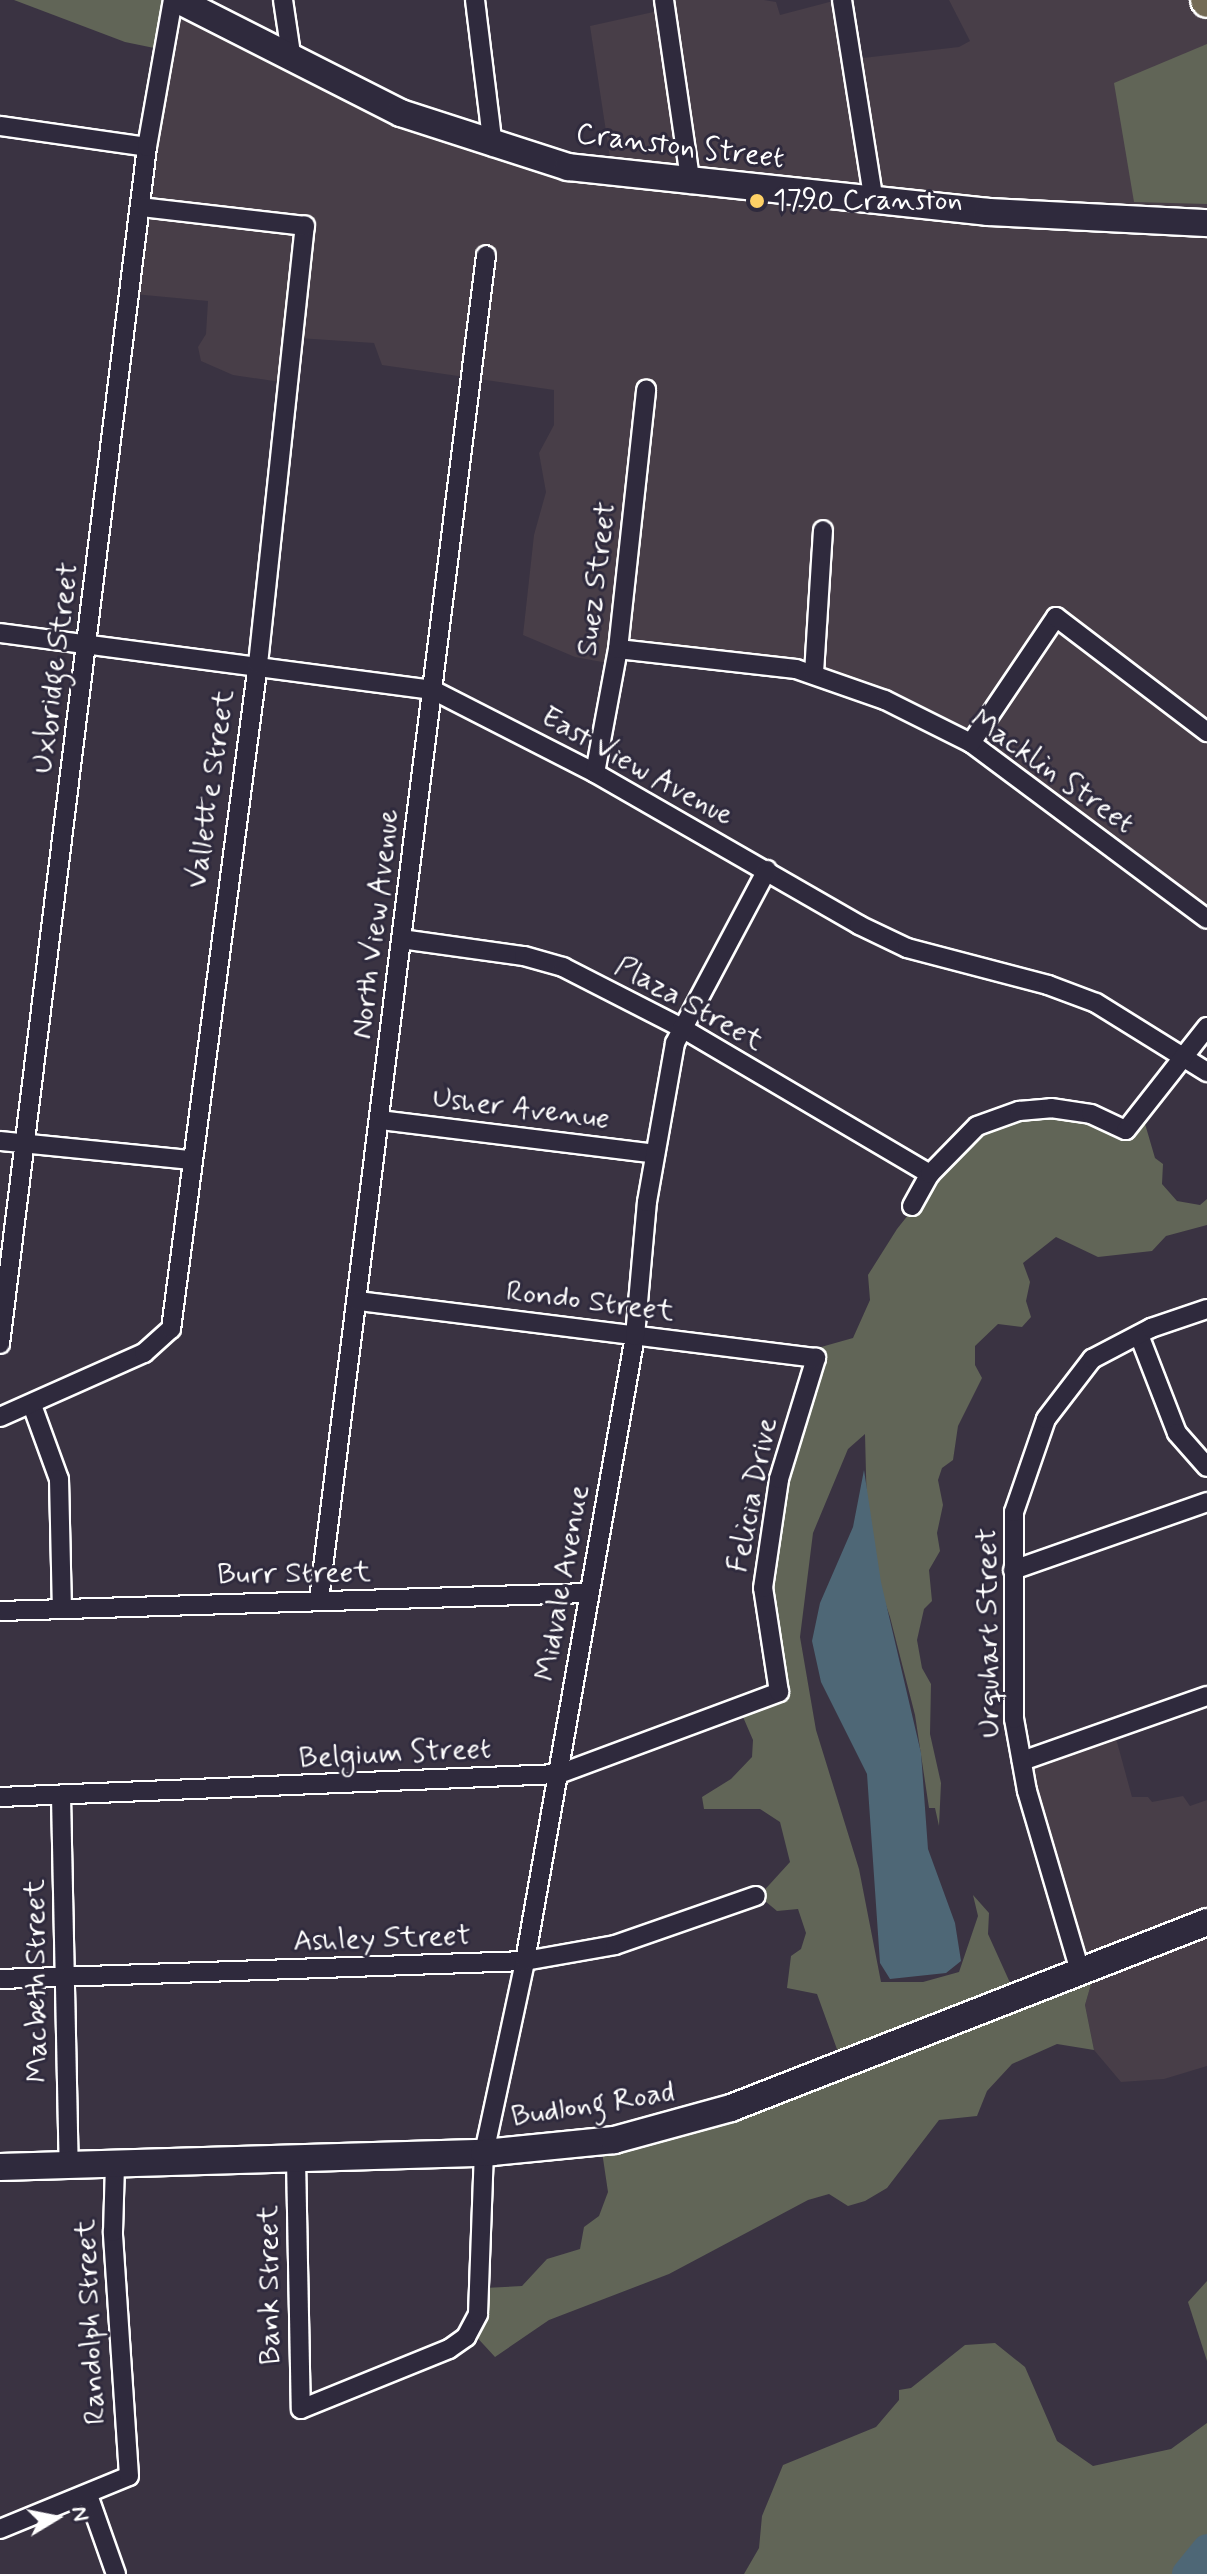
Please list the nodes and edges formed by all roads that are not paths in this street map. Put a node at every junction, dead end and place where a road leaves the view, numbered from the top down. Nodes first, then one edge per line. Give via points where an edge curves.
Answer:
1 (176, 0) edge
2 (283, 0) edge
3 (475, 0) edge
4 (664, 0) edge
5 (842, 0) edge
6 (292, 60) junction
7 (0, 126) edge
8 (147, 147) junction
9 (493, 147) junction
10 (691, 184) junction
11 (874, 202) junction
12 (142, 207) junction
13 (1207, 223) edge
14 (486, 255) dead end
15 (646, 390) dead end
16 (823, 530) dead end
17 (0, 633) edge
18 (87, 643) junction
19 (618, 649) junction
20 (258, 664) junction
21 (814, 673) junction
22 (433, 690) junction
23 (1207, 732) edge
24 (971, 743) junction
25 (595, 773) junction
26 (767, 870) junction
27 (1207, 919) edge
28 (401, 939) junction
29 (1207, 1027) edge
30 (682, 1028) junction
31 (1186, 1057) junction
32 (1207, 1072) edge
33 (380, 1120) junction
34 (0, 1141) edge
35 (25, 1144) junction
36 (655, 1154) junction
37 (190, 1160) junction
38 (930, 1174) junction
39 (912, 1206) dead end
40 (357, 1301) junction
41 (1207, 1309) edge
42 (1139, 1335) junction
43 (635, 1336) junction
44 (0, 1344) edge
45 (816, 1358) joint
46 (32, 1405) junction
47 (0, 1417) edge
48 (1207, 1467) edge
49 (1207, 1502) edge
50 (1013, 1570) junction
51 (588, 1593) junction
52 (319, 1600) junction
53 (62, 1609) junction
54 (0, 1611) edge
55 (779, 1692) joint
56 (1207, 1696) edge
57 (1022, 1761) junction
58 (559, 1774) junction
59 (61, 1796) junction
60 (0, 1797) edge
61 (756, 1896) dead end
62 (1207, 1922) edge
63 (525, 1961) junction
64 (1080, 1971) junction
65 (65, 1978) junction
66 (0, 1979) edge
67 (484, 2153) junction
68 (296, 2159) junction
69 (69, 2165) junction
70 (115, 2165) junction
71 (0, 2167) edge
72 (301, 2409) joint
73 (88, 2495) junction
74 (0, 2529) edge
75 (116, 2574) edge

1 - 6 main road, Cranston Street
1 - 8 street, Uxbridge Street
2 - 6 street
3 - 9 street
4 - 10 street
5 - 11 street
6 - 9 main road, Cranston Street via 401,113
7 - 8 street
8 - 12 street, Uxbridge Street
9 - 10 main road, Cranston Street via 568,167
10 - 11 main road, Cranston Street
11 - 13 main road, Cranston Street
12 - 18 street, Uxbridge Street
12 - 20 street, Vallette Street via 305,226
14 - 22 street, North View Avenue
15 - 19 street, Suez Street
16 - 21 street
17 - 18 street, East View Avenue
18 - 20 street, East View Avenue
18 - 35 street, Uxbridge Street
19 - 21 street, Macklin Street via 698,654
19 - 25 street, Suez Street
20 - 22 street, East View Avenue
20 - 37 street, Vallette Street
21 - 24 street, Macklin Street
22 - 25 street, East View Avenue
22 - 28 street, North View Avenue
23 - 24 street via 1056,617
24 - 27 street, Macklin Street
25 - 26 street, East View Avenue
26 - 30 street, Midvale Avenue
26 - 31 street, East View Avenue via 907,948 1096,1003
28 - 30 street, Plaza Street via 524,956 563,967
28 - 33 street, North View Avenue
29 - 31 street
30 - 36 street, Midvale Avenue
30 - 38 street, Plaza Street
31 - 32 street, East View Avenue
31 - 38 street via 1126,1130 1091,1114 1051,1108 1019,1111 977,1126
33 - 36 street, Usher Avenue
33 - 40 street, North View Avenue
34 - 35 street
35 - 37 street
35 - 44 street, Uxbridge Street
36 - 43 street, Midvale Avenue
37 - 46 street, Vallette Street via 171,1329 144,1353
38 - 39 street
40 - 43 street, Rondo Street
40 - 52 street, North View Avenue
41 - 42 street, Urquhart Street
42 - 48 street via 1177,1433
42 - 50 street, Urquhart Street via 1092,1359 1046,1419 1014,1512
43 - 45 street, Rondo Street
43 - 51 street, Midvale Avenue
45 - 55 street, Felicia Drive via 779,1479 763,1588
46 - 47 street, Vallette Street
46 - 53 street via 59,1479
49 - 50 street
50 - 57 street, Urquhart Street via 1014,1719
51 - 52 street, Burr Street
51 - 58 street, Midvale Avenue
52 - 53 street, Burr Street
53 - 54 street, Burr Street
55 - 58 street, Belgium Street
56 - 57 street
57 - 64 street, Urquhart Street
58 - 59 street, Belgium Street
58 - 63 street, Midvale Avenue
59 - 60 street, Belgium Street
59 - 65 street, Macbeth Street
61 - 63 street, Ashley Street via 615,1945
62 - 64 main road, Budlong Road
63 - 65 street, Ashley Street
63 - 67 street, Midvale Avenue
64 - 67 main road, Budlong Road via 704,2118 587,2145
65 - 66 street, Ashley Street
65 - 69 street, Macbeth Street
67 - 68 main road, Budlong Road
67 - 72 street, Midvale Avenue via 474,2325 449,2349
68 - 70 main road, Budlong Road
68 - 72 street, Bank Street
69 - 70 main road, Budlong Road
69 - 71 main road, Budlong Road
70 - 73 street, Randolph Street via 113,2232 129,2476
73 - 74 street
73 - 75 street

